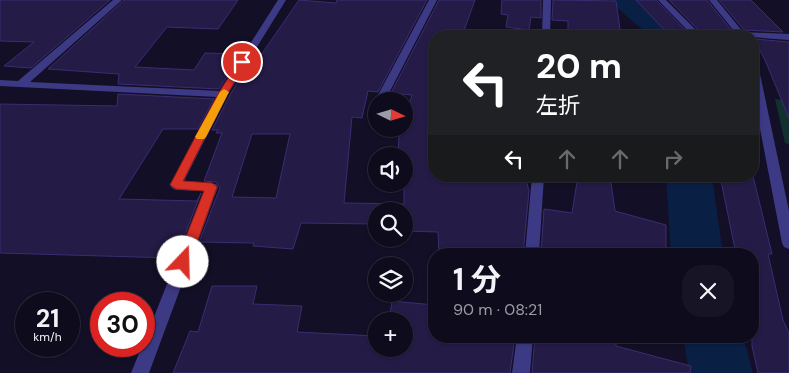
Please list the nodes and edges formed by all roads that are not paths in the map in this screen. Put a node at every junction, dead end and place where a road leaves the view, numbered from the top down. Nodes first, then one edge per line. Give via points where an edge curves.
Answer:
1 (118, 0) edge
2 (282, 0) edge
3 (433, 0) edge
4 (547, 0) edge
5 (662, 0) edge
6 (713, 0) edge
7 (546, 30) edge
8 (692, 30) edge
9 (737, 30) edge
10 (759, 36) edge
11 (789, 37) edge
12 (0, 83) edge
13 (22, 83) junction
14 (384, 92) edge
15 (759, 93) edge
16 (223, 94) junction
17 (759, 104) edge
18 (762, 107) junction
19 (538, 182) edge
20 (789, 243) edge
21 (532, 248) edge
22 (524, 343) edge
23 (140, 373) edge
24 (522, 373) edge

1 - 13 street
2 - 16 street
3 - 14 street
4 - 7 street
5 - 8 street
6 - 9 street
10 - 11 street
12 - 13 street
13 - 16 street
15 - 18 street
16 - 23 street via 176,185 212,187
17 - 18 street
18 - 20 street
19 - 21 street
22 - 24 street

